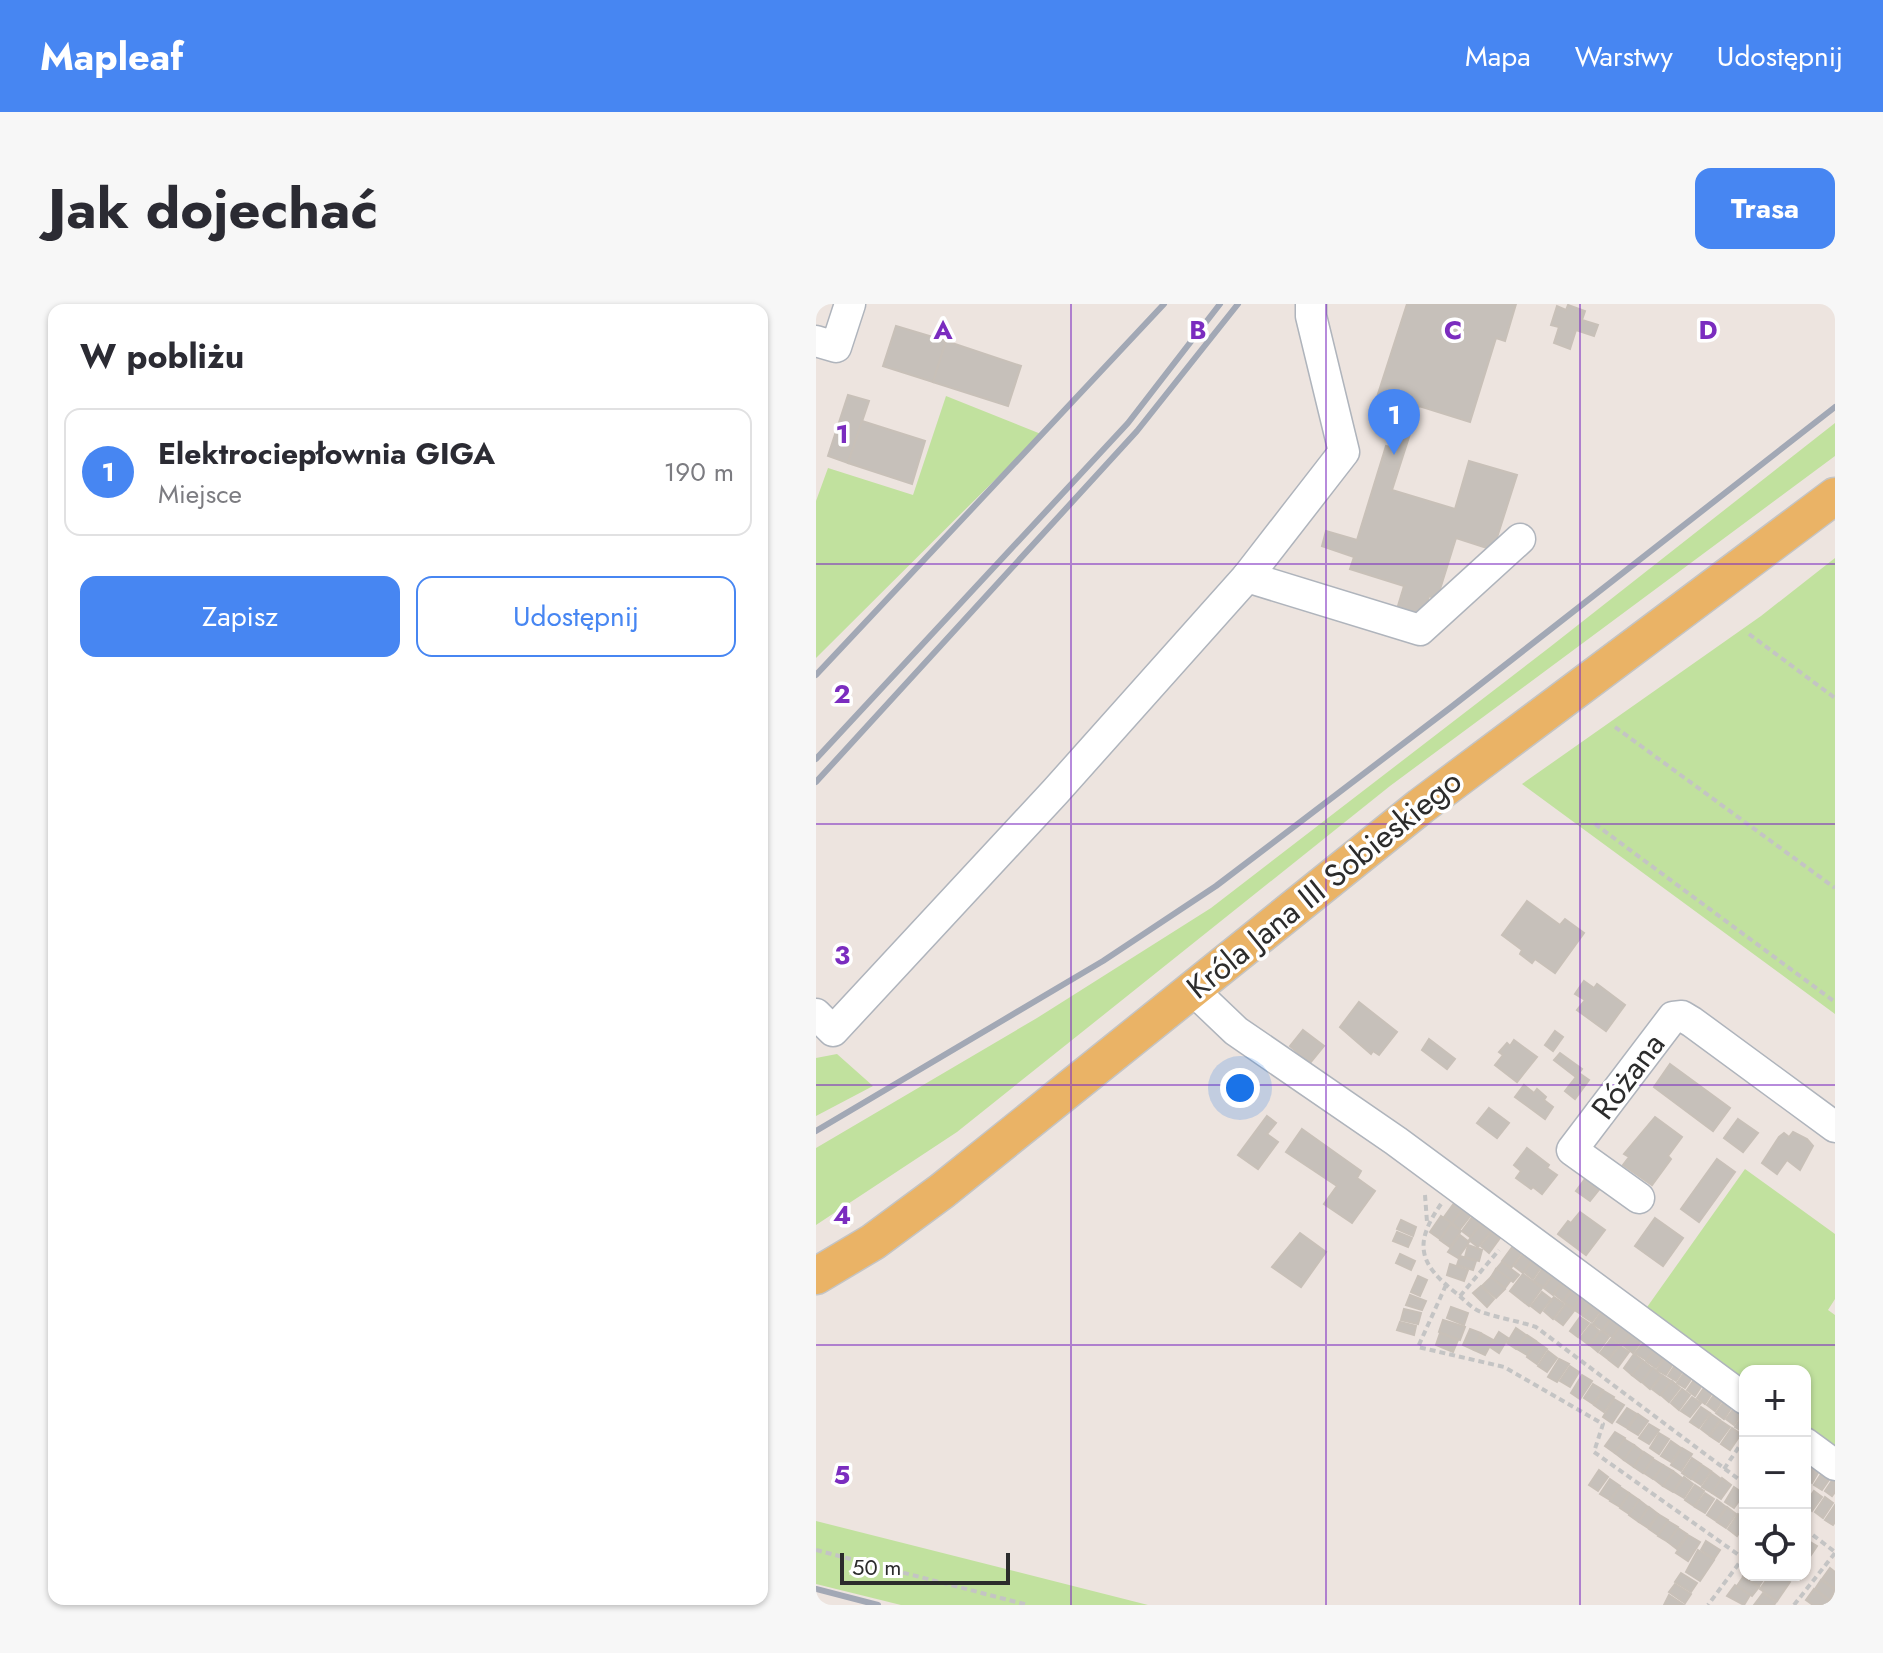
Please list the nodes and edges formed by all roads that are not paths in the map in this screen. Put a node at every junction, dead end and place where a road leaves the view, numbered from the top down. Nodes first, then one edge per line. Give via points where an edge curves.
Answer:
1 (850, 304) edge
2 (1311, 304) edge
3 (826, 344) edge
4 (1835, 496) edge
5 (1520, 539) dead end
6 (1247, 577) junction
7 (1192, 989) junction
8 (822, 1027) edge
9 (1835, 1127) edge
10 (1639, 1198) dead end
11 (816, 1276) edge
12 (1739, 1395) edge
13 (1811, 1447) edge
14 (1835, 1465) edge

1 - 3 street
2 - 6 street via 1344,452
4 - 7 main road, Króla Jana III Sobieskiego via 1444,787
5 - 6 street via 1420,630
6 - 8 street via 1055,792
7 - 11 main road, Króla Jana III Sobieskiego via 942,1191
7 - 12 street via 1236,1031 1409,1151
9 - 10 street, Różana via 1692,1022 1673,1017 1572,1150
13 - 14 street

